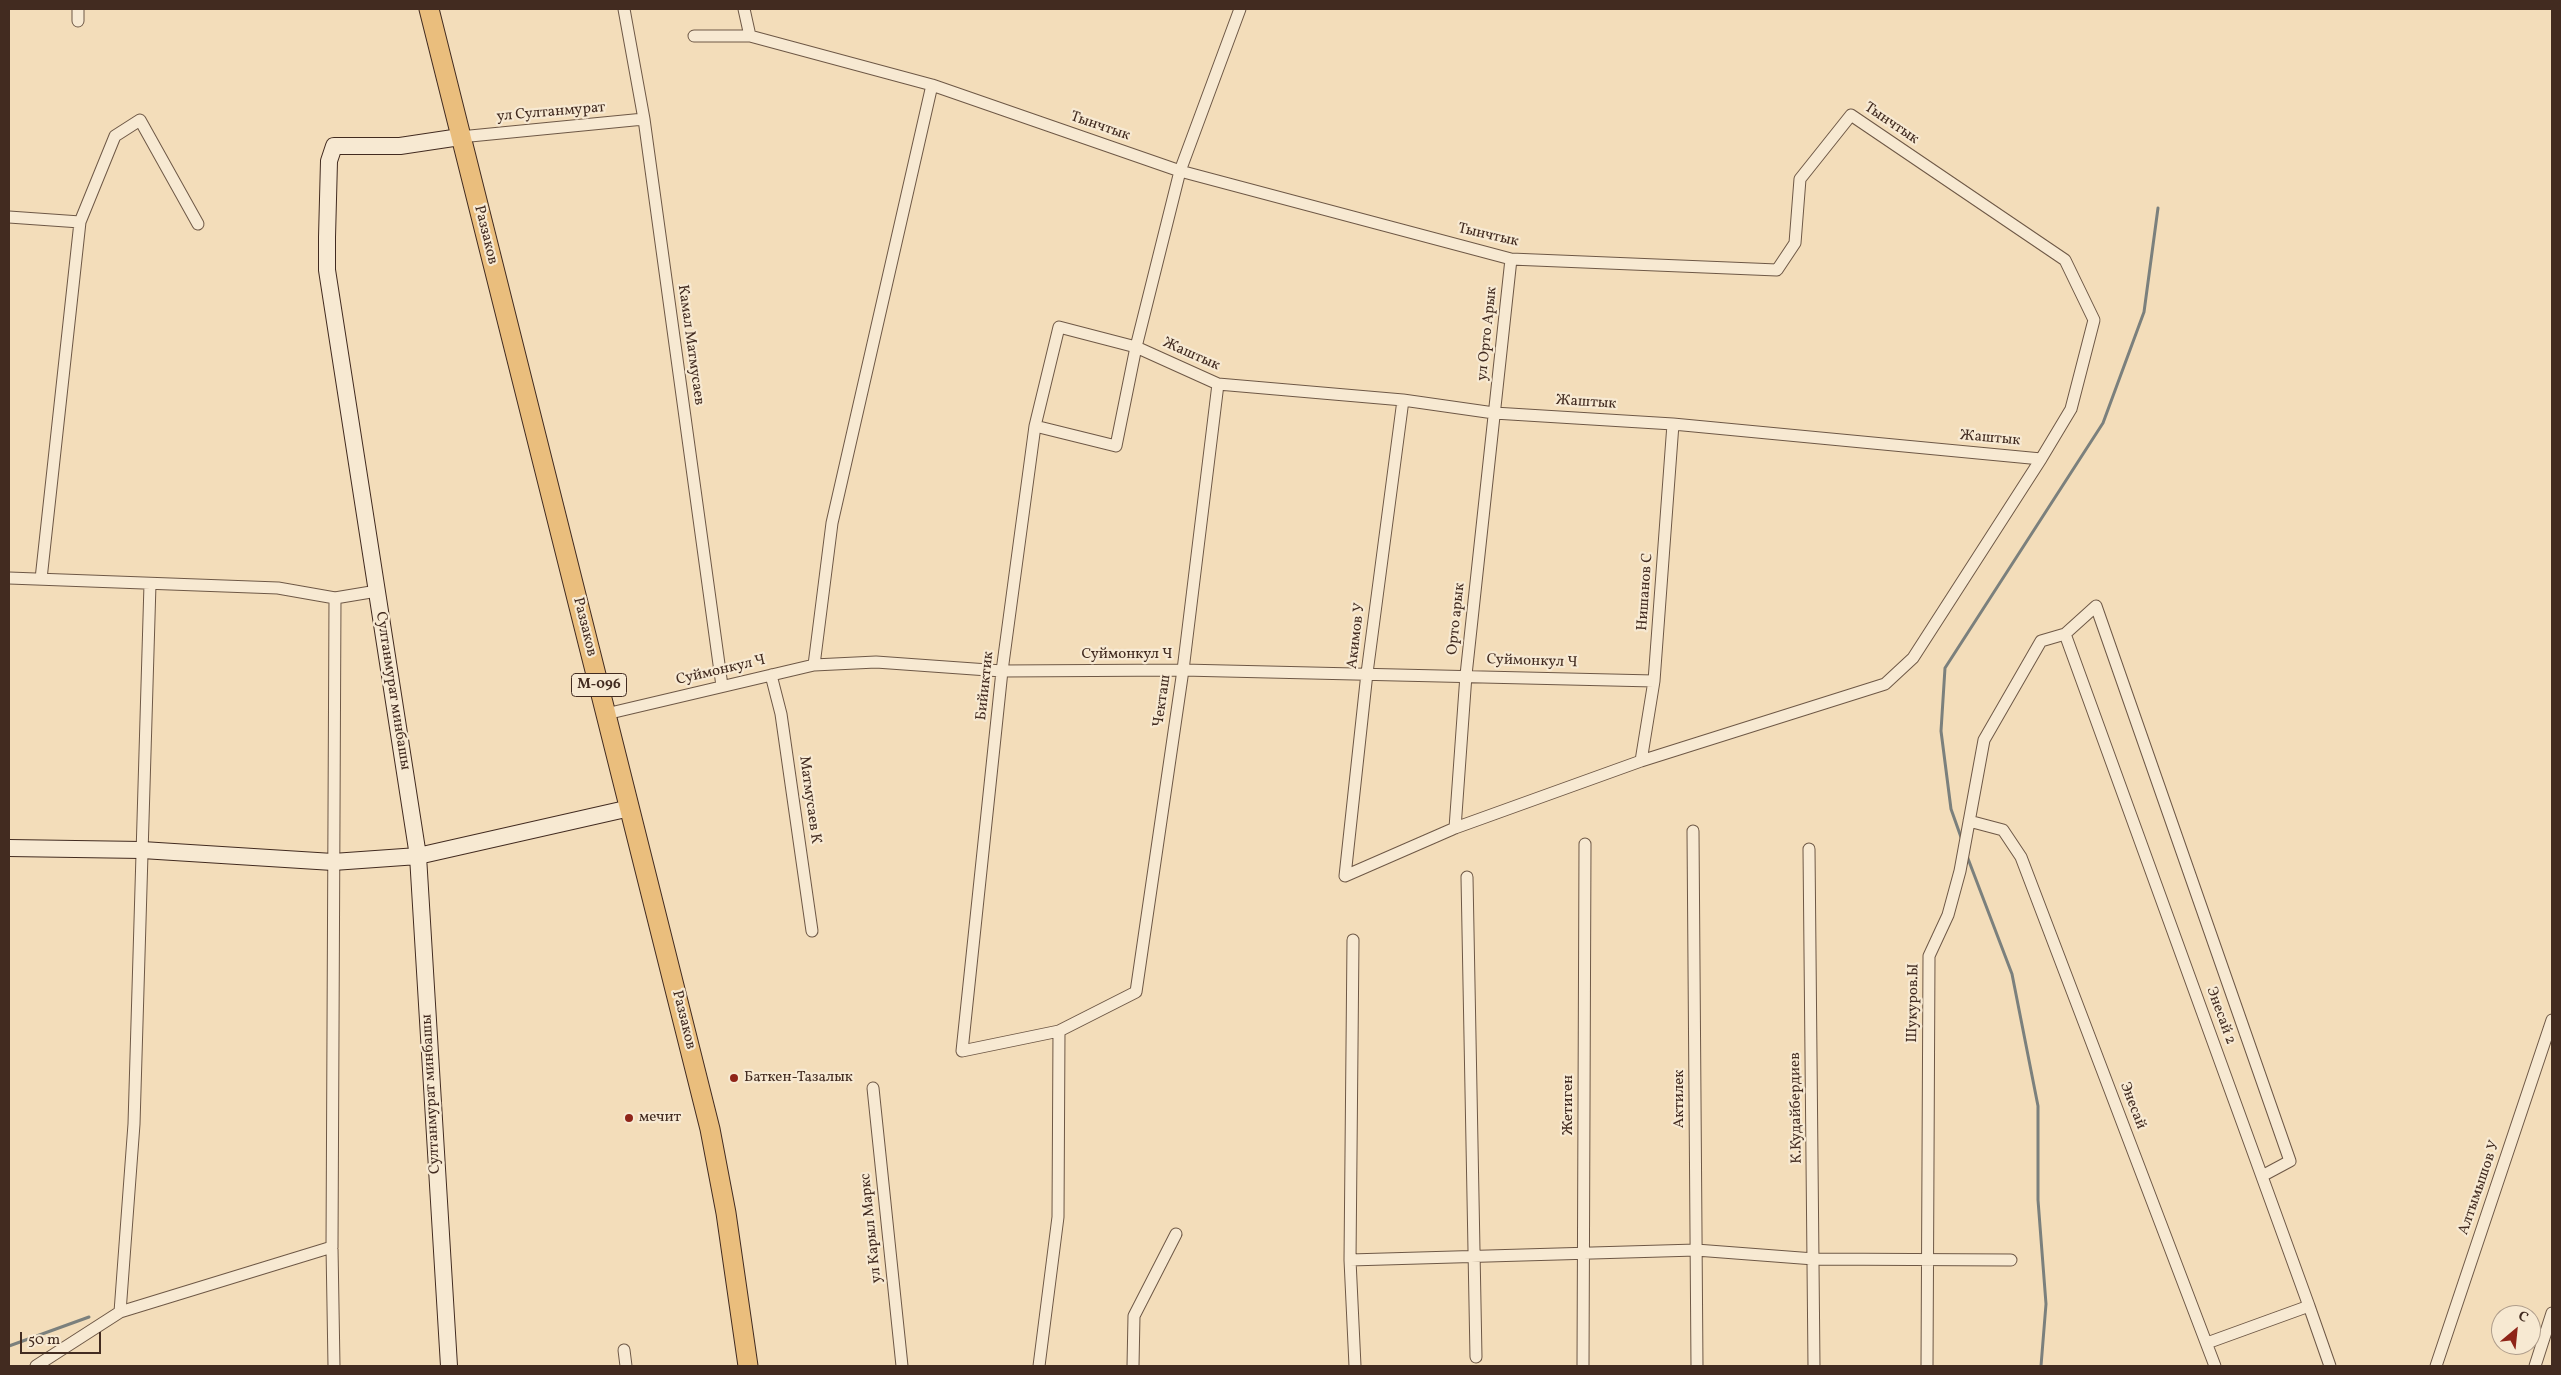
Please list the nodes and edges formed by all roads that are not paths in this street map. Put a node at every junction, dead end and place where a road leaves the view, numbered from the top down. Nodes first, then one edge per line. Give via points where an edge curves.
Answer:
1 (78, 9) edge
2 (430, 9) edge
3 (624, 9) edge
4 (744, 9) edge
5 (1240, 9) edge
6 (78, 21) dead end
7 (694, 36) dead end
8 (750, 36) junction
9 (932, 85) junction
10 (644, 119) junction
11 (460, 137) junction
12 (1180, 171) junction
13 (9, 217) edge
14 (80, 222) junction
15 (198, 224) dead end
16 (1511, 259) junction
17 (1059, 327) joint
18 (1136, 347) junction
19 (1218, 384) junction
20 (1403, 400) junction
21 (1494, 412) junction
22 (1673, 424) junction
23 (1036, 426) junction
24 (2042, 459) junction
25 (9, 578) edge
26 (41, 579) junction
27 (150, 584) junction
28 (377, 591) junction
29 (336, 598) junction
30 (2065, 634) junction
31 (814, 665) junction
32 (1182, 670) junction
33 (1002, 671) junction
34 (1367, 673) junction
35 (771, 675) junction
36 (1466, 675) junction
37 (1654, 681) junction
38 (722, 686) junction
39 (606, 714) junction
40 (1641, 762) junction
41 (630, 808) junction
42 (1969, 821) junction
43 (1455, 828) junction
44 (1693, 831) dead end
45 (1585, 844) dead end
46 (9, 848) edge
47 (1809, 849) dead end
48 (142, 850) junction
49 (418, 856) junction
50 (332, 862) junction
51 (1467, 877) dead end
52 (812, 930) dead end
53 (1353, 940) dead end
54 (2552, 1020) edge
55 (1059, 1031) junction
56 (872, 1088) dead end
57 (2262, 1176) junction
58 (1176, 1234) dead end
59 (332, 1247) junction
60 (1696, 1250) junction
61 (1584, 1253) junction
62 (1474, 1256) junction
63 (1814, 1259) junction
64 (1350, 1260) junction
65 (1926, 1260) junction
66 (2011, 1260) dead end
67 (2309, 1306) junction
68 (120, 1312) junction
69 (2552, 1313) edge
70 (2207, 1343) junction
71 (624, 1350) dead end
72 (1476, 1357) dead end
73 (36, 1366) edge
74 (334, 1366) edge
75 (449, 1366) edge
76 (626, 1366) edge
77 (748, 1366) edge
78 (902, 1366) edge
79 (1039, 1366) edge
80 (1133, 1366) edge
81 (1355, 1366) edge
82 (1583, 1366) edge
83 (1697, 1366) edge
84 (1814, 1366) edge
85 (1928, 1366) edge
86 (2215, 1366) edge
87 (2330, 1366) edge
88 (2436, 1366) edge
89 (2535, 1366) edge

1 - 6 street
2 - 11 main road, Раззаков / М-096
3 - 10 street, Камал Матмусаев
4 - 8 street
5 - 12 street
7 - 8 street, Тынчтык
8 - 9 street, Тынчтык
9 - 12 street, Тынчтык
9 - 31 street via 832,523
10 - 11 street, ул Султанмурат
10 - 38 street, Камал Матмусаев
11 - 28 street, Султанмурат минбашы via 400,146 334,146 329,161 327,270
11 - 39 main road, Раззаков / М-096
12 - 16 street, Тынчтык
12 - 18 street
13 - 14 street
14 - 15 street via 116,136 140,120
14 - 26 street
16 - 21 street, ул Орто Арык
16 - 24 street, Тынчтык via 1777,270 1795,243 1800,179 1851,115 2064,260 2094,320 2071,408
17 - 18 street, Жаштык
17 - 23 street, Бийиктик
18 - 19 street, Жаштык
18 - 23 street via 1116,446
19 - 20 street, Жаштык
19 - 32 street, Чекташ
20 - 21 street, Жаштык
20 - 34 street, Акимов У
21 - 22 street, Жаштык
21 - 36 street, Орто арык
22 - 24 street, Жаштык
22 - 37 street, Нишанов С
23 - 33 street, Бийиктик
24 - 40 street via 1913,658 1885,684
25 - 26 street
26 - 27 street
27 - 29 street via 278,588
27 - 48 street
28 - 29 street
28 - 49 street, Султанмурат минбашы
29 - 50 street
30 - 42 street, Шукуров.Ы via 2041,641 1984,740
30 - 57 street, Энесай 2
30 - 57 street, Шукуров.Ы via 2096,606 2290,1162
31 - 33 street, Суймонкул Ч via 876,662
31 - 35 street, Суймонкул Ч
32 - 33 street, Суймонкул Ч
32 - 34 street, Суймонкул Ч
32 - 55 street, Чекташ via 1136,992
33 - 55 street, Бийиктик via 962,1051
34 - 36 street, Суймонкул Ч
34 - 43 street, Акимов У via 1344,876
35 - 38 street, Суймонкул Ч
35 - 52 street, Матмусаев К via 781,714
36 - 37 street, Суймонкул Ч
36 - 43 street, Орто арык
37 - 40 street, Нишанов С
38 - 39 street, Суймонкул Ч
39 - 41 main road, Раззаков / М-096
40 - 43 street
41 - 49 street
41 - 77 main road, Раззаков / М-096 via 710,1129
42 - 65 street, Шукуров.Ы via 1948,915 1929,956
42 - 70 street, Энесай via 2003,830 2021,857
44 - 60 street, Актилек
45 - 61 street, Жетиген
46 - 48 street
47 - 63 street, К.Кудайбердиев
48 - 50 street
48 - 68 street via 134,1124
49 - 50 street
49 - 75 street, Султанмурат минбашы
50 - 59 street
51 - 62 street
53 - 64 street
54 - 88 street, Алтымышов У
55 - 79 street via 1058,1217
56 - 78 street, ул Карыл Маркс
57 - 67 street, Энесай 2
58 - 80 street via 1134,1316
59 - 68 street
59 - 74 street
60 - 61 street
60 - 63 street
60 - 83 street, Актилек
61 - 62 street
61 - 82 street, Жетиген
62 - 64 street
62 - 72 street
63 - 65 street
63 - 84 street, К.Кудайбердиев
64 - 81 street
65 - 66 street
65 - 85 street, Шукуров.Ы
67 - 70 street
67 - 87 street, Энесай 2
68 - 73 street
69 - 89 street
70 - 86 street, Энесай
71 - 76 street

